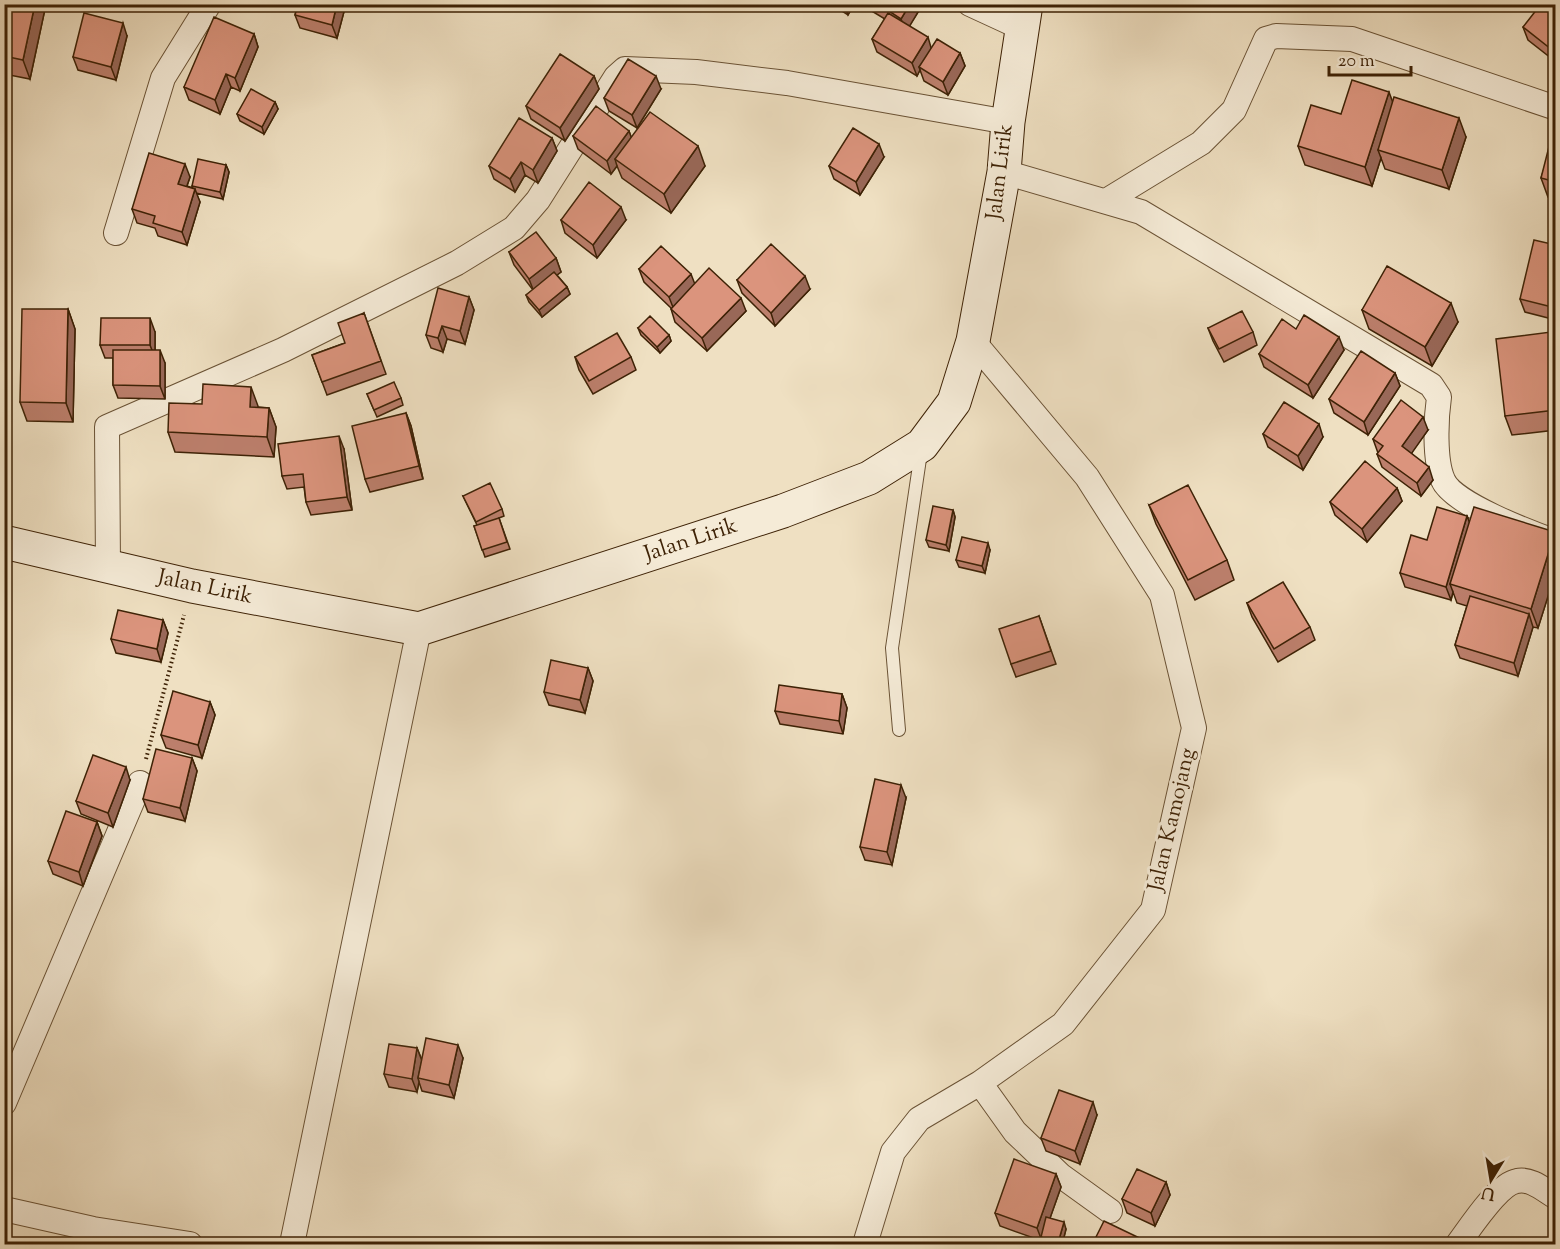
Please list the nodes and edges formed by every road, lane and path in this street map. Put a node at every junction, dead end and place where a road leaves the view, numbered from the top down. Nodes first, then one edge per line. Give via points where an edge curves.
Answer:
1 (209, 4) edge
2 (970, 4) edge
3 (1024, 16) edge
4 (1556, 108) edge
5 (1008, 122) junction
6 (1004, 172) junction
7 (1106, 201) junction
8 (116, 233) dead end
9 (973, 341) junction
10 (922, 445) junction
11 (4, 542) edge
12 (1556, 542) edge
13 (108, 566) junction
14 (192, 586) junction
15 (418, 629) junction
16 (899, 730) dead end
17 (140, 783) joint
18 (980, 1083) junction
19 (4, 1103) edge
20 (1556, 1197) edge
21 (4, 1209) edge
22 (1110, 1211) dead end
23 (92, 1237) edge
24 (190, 1245) edge
25 (292, 1245) edge
26 (865, 1245) edge
27 (1458, 1245) edge

1 - 8 street via 163,78
2 - 3 street
3 - 5 main road, Jalan Lirik
4 - 7 street via 1352,39 1276,36 1266,39 1234,110 1201,143
5 - 6 main road, Jalan Lirik
5 - 13 street via 787,83 696,72 625,69 616,77 538,200 514,228 457,262 283,350 107,427
6 - 7 street
6 - 9 main road, Jalan Lirik
7 - 12 street via 1141,212 1431,385 1439,397 1438,457 1443,482 1501,522
9 - 10 main road, Jalan Lirik via 954,402
9 - 18 street, Jalan Kamojang via 1087,477 1162,596 1194,728 1153,910 1063,1024
10 - 15 main road, Jalan Lirik via 869,478 783,511
10 - 16 lane via 892,648
11 - 13 main road, Jalan Lirik
13 - 14 main road, Jalan Lirik
14 - 15 main road, Jalan Lirik
14 - 17 path
15 - 25 street
17 - 19 street
18 - 22 street via 1015,1132 1060,1174
18 - 26 street, Jalan Kamojang via 919,1119 893,1152
20 - 27 street via 1533,1183 1519,1180 1505,1185
21 - 23 street
23 - 24 street

